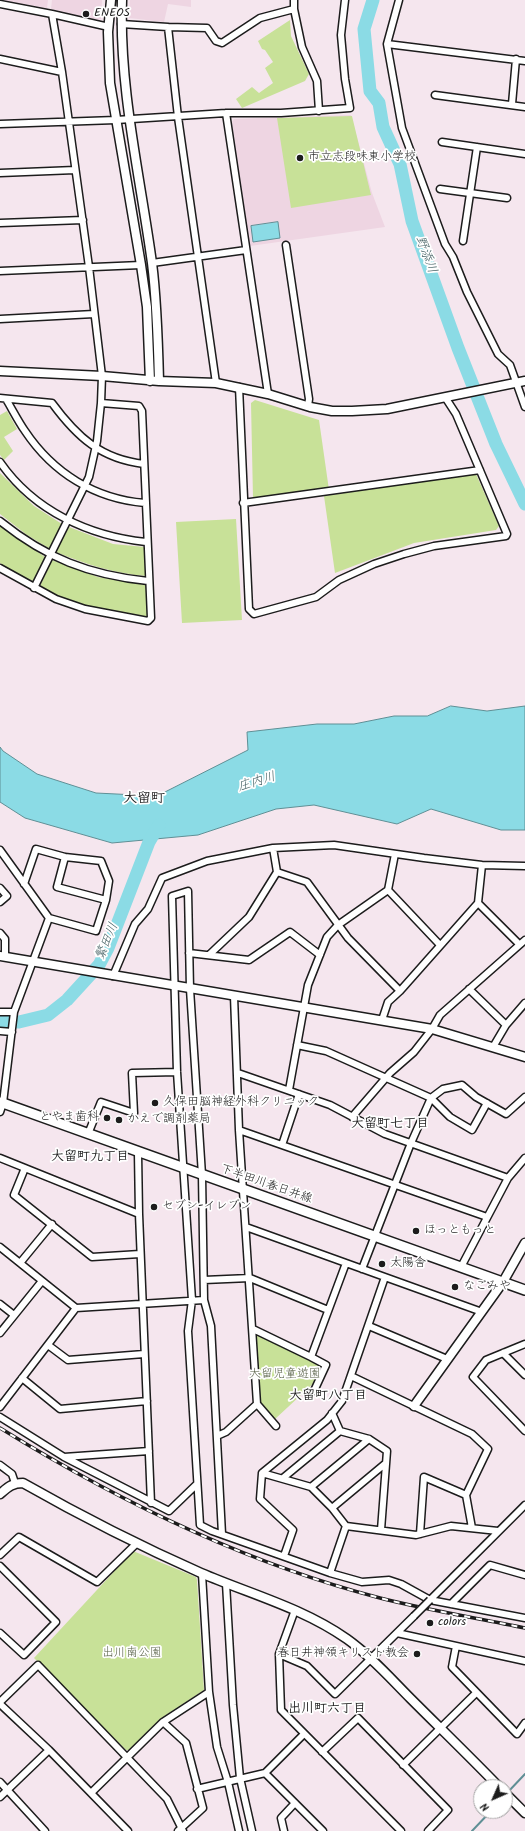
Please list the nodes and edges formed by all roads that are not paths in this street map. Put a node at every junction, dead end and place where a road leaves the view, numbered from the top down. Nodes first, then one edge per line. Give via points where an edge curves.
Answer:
1 (111, 0) edge
2 (122, 0) edge
3 (294, 0) edge
4 (345, 0) edge
5 (399, 0) edge
6 (0, 4) edge
7 (294, 9) junction
8 (52, 14) junction
9 (121, 24) junction
10 (108, 27) junction
11 (168, 27) junction
12 (387, 44) junction
13 (0, 59) edge
14 (516, 59) junction
15 (525, 60) edge
16 (62, 72) junction
17 (435, 95) dead end
18 (512, 104) junction
19 (525, 107) edge
20 (319, 111) junction
21 (226, 113) junction
22 (178, 117) junction
23 (129, 119) junction
24 (116, 120) junction
25 (70, 121) junction
26 (0, 124) edge
27 (442, 142) dead end
28 (477, 147) junction
29 (525, 154) edge
30 (75, 170) junction
31 (0, 174) edge
32 (440, 189) dead end
33 (470, 194) junction
34 (506, 198) dead end
35 (83, 220) junction
36 (0, 223) edge
37 (463, 242) dead end
38 (286, 245) dead end
39 (246, 250) junction
40 (198, 257) junction
41 (152, 263) junction
42 (141, 265) junction
43 (89, 267) junction
44 (0, 271) edge
45 (94, 314) junction
46 (0, 319) edge
47 (0, 371) edge
48 (102, 376) junction
49 (150, 380) junction
50 (159, 381) junction
51 (525, 381) edge
52 (216, 383) junction
53 (516, 383) junction
54 (239, 387) junction
55 (268, 394) junction
56 (445, 397) junction
57 (3, 398) edge
58 (101, 403) junction
59 (308, 406) junction
60 (525, 407) edge
61 (96, 448) junction
62 (0, 462) edge
63 (144, 464) junction
64 (480, 470) junction
65 (84, 485) junction
66 (145, 503) junction
67 (243, 503) junction
68 (67, 520) junction
69 (0, 521) edge
70 (146, 542) junction
71 (51, 555) junction
72 (0, 568) edge
73 (148, 581) junction
74 (34, 588) junction
75 (273, 848) junction
76 (0, 850) edge
77 (395, 854) junction
78 (65, 857) junction
79 (482, 864) junction
80 (525, 866) edge
81 (277, 872) junction
82 (24, 884) junction
83 (0, 888) edge
84 (388, 890) junction
85 (106, 900) junction
86 (0, 902) edge
87 (478, 903) junction
88 (49, 918) junction
89 (338, 925) junction
90 (0, 933) edge
91 (525, 940) edge
92 (519, 944) junction
93 (440, 945) junction
94 (189, 954) junction
95 (209, 955) junction
96 (320, 955) junction
97 (2, 957) edge
98 (33, 963) junction
99 (113, 976) junction
100 (175, 987) junction
101 (190, 989) junction
102 (469, 989) junction
103 (400, 991) junction
104 (234, 996) junction
105 (525, 1003) edge
106 (305, 1007) junction
107 (0, 1012) edge
108 (14, 1012) junction
109 (382, 1020) junction
110 (506, 1025) junction
111 (432, 1029) junction
112 (0, 1031) edge
113 (12, 1032) junction
114 (297, 1045) junction
115 (493, 1047) junction
116 (525, 1057) edge
117 (177, 1072) junction
118 (238, 1073) junction
119 (386, 1078) junction
120 (289, 1090) junction
121 (299, 1094) junction
122 (431, 1098) junction
123 (525, 1098) edge
124 (487, 1104) junction
125 (1, 1106) edge
126 (352, 1117) junction
127 (239, 1130) junction
128 (88, 1134) junction
129 (411, 1143) junction
130 (282, 1145) junction
131 (138, 1153) junction
132 (0, 1158) edge
133 (525, 1158) edge
134 (25, 1168) junction
135 (183, 1168) junction
136 (202, 1175) junction
137 (508, 1178) junction
138 (395, 1185) junction
139 (243, 1189) junction
140 (139, 1214) junction
141 (487, 1217) junction
142 (52, 1224) junction
143 (246, 1227) junction
144 (375, 1236) junction
145 (525, 1243) edge
146 (0, 1247) edge
147 (140, 1254) junction
148 (20, 1263) junction
149 (346, 1263) junction
150 (461, 1266) junction
151 (362, 1269) junction
152 (385, 1277) junction
153 (250, 1278) junction
154 (42, 1280) junction
155 (204, 1280) junction
156 (503, 1282) junction
157 (525, 1290) edge
158 (192, 1300) junction
159 (204, 1300) junction
160 (142, 1303) junction
161 (0, 1304) edge
162 (76, 1308) junction
163 (328, 1310) junction
164 (482, 1312) junction
165 (14, 1315) junction
166 (369, 1326) junction
167 (253, 1329) junction
168 (0, 1333) edge
169 (525, 1344) edge
170 (48, 1345) junction
171 (504, 1353) junction
172 (144, 1354) junction
173 (311, 1357) junction
174 (447, 1359) junction
175 (525, 1375) edge
176 (351, 1376) junction
177 (22, 1378) junction
178 (314, 1391) dead end
179 (146, 1401) junction
180 (257, 1404) junction
181 (414, 1406) junction
182 (0, 1407) edge
183 (332, 1413) junction
184 (0, 1417) edge
185 (276, 1426) dead end
186 (340, 1431) junction
187 (525, 1431) edge
188 (217, 1436) junction
189 (369, 1440) junction
190 (149, 1451) junction
191 (64, 1457) junction
192 (386, 1463) junction
193 (0, 1465) edge
194 (262, 1473) junction
195 (283, 1478) junction
196 (15, 1483) junction
197 (197, 1484) junction
198 (311, 1487) junction
199 (0, 1494) edge
200 (466, 1495) junction
201 (151, 1503) junction
202 (525, 1505) edge
203 (332, 1508) junction
204 (346, 1526) junction
205 (472, 1528) junction
206 (381, 1530) junction
207 (498, 1531) junction
208 (222, 1534) junction
209 (420, 1534) junction
210 (136, 1544) junction
211 (0, 1555) edge
212 (284, 1556) junction
213 (0, 1566) edge
214 (330, 1573) junction
215 (202, 1574) junction
216 (525, 1575) edge
217 (226, 1583) junction
218 (430, 1600) junction
219 (451, 1604) junction
220 (295, 1610) junction
221 (525, 1618) edge
222 (0, 1633) edge
223 (397, 1633) junction
224 (456, 1646) junction
225 (279, 1654) junction
226 (371, 1659) junction
227 (525, 1660) edge
228 (209, 1692) junction
229 (476, 1693) junction
230 (0, 1703) edge
231 (163, 1722) junction
232 (525, 1723) edge
233 (441, 1729) junction
234 (304, 1734) junction
235 (49, 1750) junction
236 (322, 1752) junction
237 (126, 1756) junction
238 (403, 1765) junction
239 (266, 1773) junction
240 (240, 1778) junction
241 (491, 1779) edge
242 (0, 1782) edge
243 (228, 1782) junction
244 (197, 1789) junction
245 (8, 1790) junction
246 (91, 1793) junction
247 (0, 1798) edge
248 (513, 1801) edge
249 (295, 1804) junction
250 (525, 1813) edge
251 (181, 1830) edge
252 (45, 1831) edge
253 (128, 1831) edge
254 (239, 1831) edge
255 (252, 1831) edge
256 (284, 1831) edge
257 (323, 1831) edge
258 (401, 1831) edge
259 (428, 1831) edge

1 - 10 street
2 - 9 street
3 - 7 street
4 - 20 street via 341,35 345,79 351,106 347,109
5 - 12 street
6 - 8 street
7 - 11 street via 260,18 222,43 216,40 207,28
7 - 20 street via 302,47 317,81
8 - 10 street
8 - 16 street
9 - 11 street
9 - 23 street
10 - 24 street via 110,83
11 - 22 street
12 - 14 street
12 - 53 street via 402,128 424,190 467,292 498,354 510,365
13 - 16 street
14 - 15 street
14 - 18 street
16 - 25 street
17 - 18 street
18 - 19 street
20 - 21 street
21 - 22 street
21 - 39 street
22 - 23 street
22 - 40 street
23 - 24 street
23 - 41 street
24 - 25 street
24 - 42 street
25 - 26 street
25 - 30 street
27 - 28 street
28 - 29 street
28 - 33 street
30 - 31 street
30 - 35 street
32 - 33 street
33 - 34 street
33 - 37 street
35 - 36 street
35 - 43 street
38 - 59 street
39 - 40 street
39 - 55 street
40 - 41 street
40 - 52 street
41 - 50 street
42 - 43 street
42 - 49 street via 147,307
43 - 44 street
43 - 45 street
45 - 46 street
45 - 48 street
47 - 48 street
48 - 49 street
48 - 58 street
49 - 50 street
50 - 52 street
51 - 53 street
52 - 54 street
53 - 56 street
53 - 60 street
54 - 55 street
54 - 67 street
55 - 59 street
56 - 59 street via 387,409 332,411
56 - 64 street via 456,414
57 - 61 street via 52,403 70,427
57 - 65 street via 38,449 67,476
58 - 61 street
58 - 63 street via 141,407
61 - 63 street via 120,459
61 - 65 street
62 - 68 street via 16,482 34,498
63 - 66 street
64 - 67 street
64 - 67 street via 506,536 434,546 404,554 339,580 316,597 254,614 249,609
65 - 66 street via 108,496
65 - 68 street
66 - 70 street
68 - 70 street via 124,540
68 - 71 street
69 - 71 street via 21,538
70 - 73 street
71 - 73 street via 85,569
71 - 74 street
72 - 74 street
73 - 74 street via 151,618 148,621 85,610
75 - 77 street via 334,844
75 - 81 street
75 - 99 street via 207,861 162,878 148,909 135,924
76 - 82 street
77 - 79 street
77 - 84 street
78 - 82 street via 36,849
78 - 85 street via 101,861 109,880
78 - 85 street via 57,887
79 - 80 street
79 - 87 street
81 - 89 street via 307,882
81 - 95 street via 249,917
82 - 88 street
83 - 86 street via 7,896
84 - 89 street
84 - 93 street
85 - 88 street via 96,931
87 - 92 street
87 - 93 street
88 - 98 street
89 - 96 street via 326,937
89 - 103 street
90 - 97 street via 5,939
91 - 92 street
92 - 102 street
93 - 103 street
94 - 95 street
94 - 100 street via 188,891 172,896
94 - 101 street
95 - 96 street via 249,960 290,932
96 - 106 street via 308,985
97 - 98 street
98 - 99 street
98 - 108 street
99 - 100 street
100 - 101 street
100 - 117 street
101 - 104 street
101 - 136 street
102 - 110 street
102 - 111 street via 440,1015
103 - 109 street via 388,1002
104 - 106 street
104 - 118 street
105 - 110 street
106 - 109 street
106 - 114 street
107 - 108 street
108 - 113 street
109 - 111 street
110 - 115 street
111 - 115 street
111 - 119 street via 414,1052
112 - 113 street
113 - 125 street
114 - 119 street via 326,1051
114 - 120 street
115 - 116 street
117 - 128 street via 132,1073 134,1113 101,1102
117 - 135 street
118 - 120 street
118 - 127 street
119 - 122 street
119 - 126 street
120 - 121 street
121 - 126 street
121 - 130 street
122 - 124 street via 443,1089 462,1085
122 - 124 street via 450,1118 472,1130
122 - 129 street
123 - 124 street via 506,1114
125 - 128 main road, 下半田川春日井線
126 - 129 street via 385,1134
127 - 130 street
127 - 139 street
128 - 131 main road, 下半田川春日井線
129 - 137 street
129 - 138 street
130 - 138 street
131 - 135 main road, 下半田川春日井線
131 - 140 street
132 - 134 street
133 - 137 street
134 - 140 street
134 - 142 street via 14,1195
135 - 136 main road, 下半田川春日井線
135 - 158 street
136 - 139 main road, 下半田川春日井線
136 - 155 street
137 - 141 street
138 - 141 street
138 - 144 street
139 - 143 street
139 - 144 main road, 下半田川春日井線
140 - 147 street
141 - 150 street
142 - 147 street via 92,1257
142 - 148 street
143 - 149 street
143 - 153 street
144 - 150 main road, 下半田川春日井線
144 - 151 street
145 - 156 street
146 - 148 street
147 - 160 street
148 - 154 street
149 - 151 street
149 - 163 street
150 - 156 main road, 下半田川春日井線
151 - 152 street
152 - 164 street
152 - 166 street
153 - 155 street
153 - 163 street
153 - 167 street
154 - 162 street
154 - 165 street
155 - 159 street
156 - 157 main road, 下半田川春日井線
156 - 164 street
158 - 159 street
158 - 160 street
158 - 197 street via 188,1331
159 - 188 street via 211,1326
160 - 162 street
160 - 172 street
161 - 165 street
162 - 170 street
163 - 173 street
164 - 174 street
165 - 168 street
166 - 174 street
166 - 176 street
167 - 173 street
167 - 180 street
169 - 171 street
170 - 172 street via 68,1360
170 - 177 street
171 - 175 street
171 - 187 street via 486,1360 473,1377
172 - 179 street
173 - 178 street via 326,1365
174 - 181 street
176 - 181 street
176 - 183 street via 342,1401
177 - 179 street via 60,1409
177 - 182 street
179 - 190 street
180 - 185 street
180 - 188 street via 226,1432
181 - 200 street via 472,1434 488,1449
183 - 186 street
183 - 194 street via 327,1420
184 - 191 street
186 - 189 street
186 - 195 street
188 - 208 street
189 - 192 street via 387,1451
189 - 198 street
190 - 191 street
190 - 201 street
191 - 201 street
192 - 203 street
192 - 206 street
193 - 196 street via 12,1474
194 - 195 street
194 - 212 street via 260,1499 293,1530
195 - 198 street
196 - 199 street
196 - 210 street via 23,1483
197 - 201 street via 169,1511
197 - 208 street via 200,1525
198 - 203 street
200 - 205 street
200 - 209 street via 424,1477
202 - 207 street
203 - 204 street
204 - 206 street
204 - 214 street
205 - 207 street
205 - 209 street via 451,1526
206 - 209 street
207 - 218 street
208 - 212 street
210 - 211 street via 97,1582 19,1537
210 - 215 street
212 - 214 street
213 - 222 street via 56,1622 24,1655
214 - 218 street via 362,1582 389,1580
215 - 217 street
215 - 228 street
216 - 219 street via 490,1565
217 - 220 street
217 - 240 street
218 - 219 street
218 - 223 street, bridge
219 - 221 street
220 - 225 street
220 - 226 street via 348,1640
223 - 224 street
223 - 226 street
224 - 227 street
224 - 229 street via 452,1667
225 - 226 street via 307,1666 335,1694
225 - 234 street via 281,1710
226 - 233 street
228 - 231 street
228 - 243 street via 217,1747
229 - 232 street via 517,1734
229 - 233 street
230 - 235 street
230 - 237 street via 38,1665
231 - 237 street
231 - 244 street via 186,1743
233 - 238 street
233 - 241 street
234 - 236 street
234 - 239 street
235 - 245 street
235 - 246 street
236 - 238 street via 358,1718
236 - 258 street
237 - 246 street
237 - 251 street via 167,1798
238 - 259 street via 448,1810
239 - 240 street
239 - 249 street
240 - 243 street
240 - 255 street
242 - 245 street
243 - 244 street
243 - 254 street
244 - 251 street via 203,1808
245 - 247 street
245 - 252 street
246 - 253 street
248 - 250 street
249 - 256 street via 281,1818
249 - 257 street

